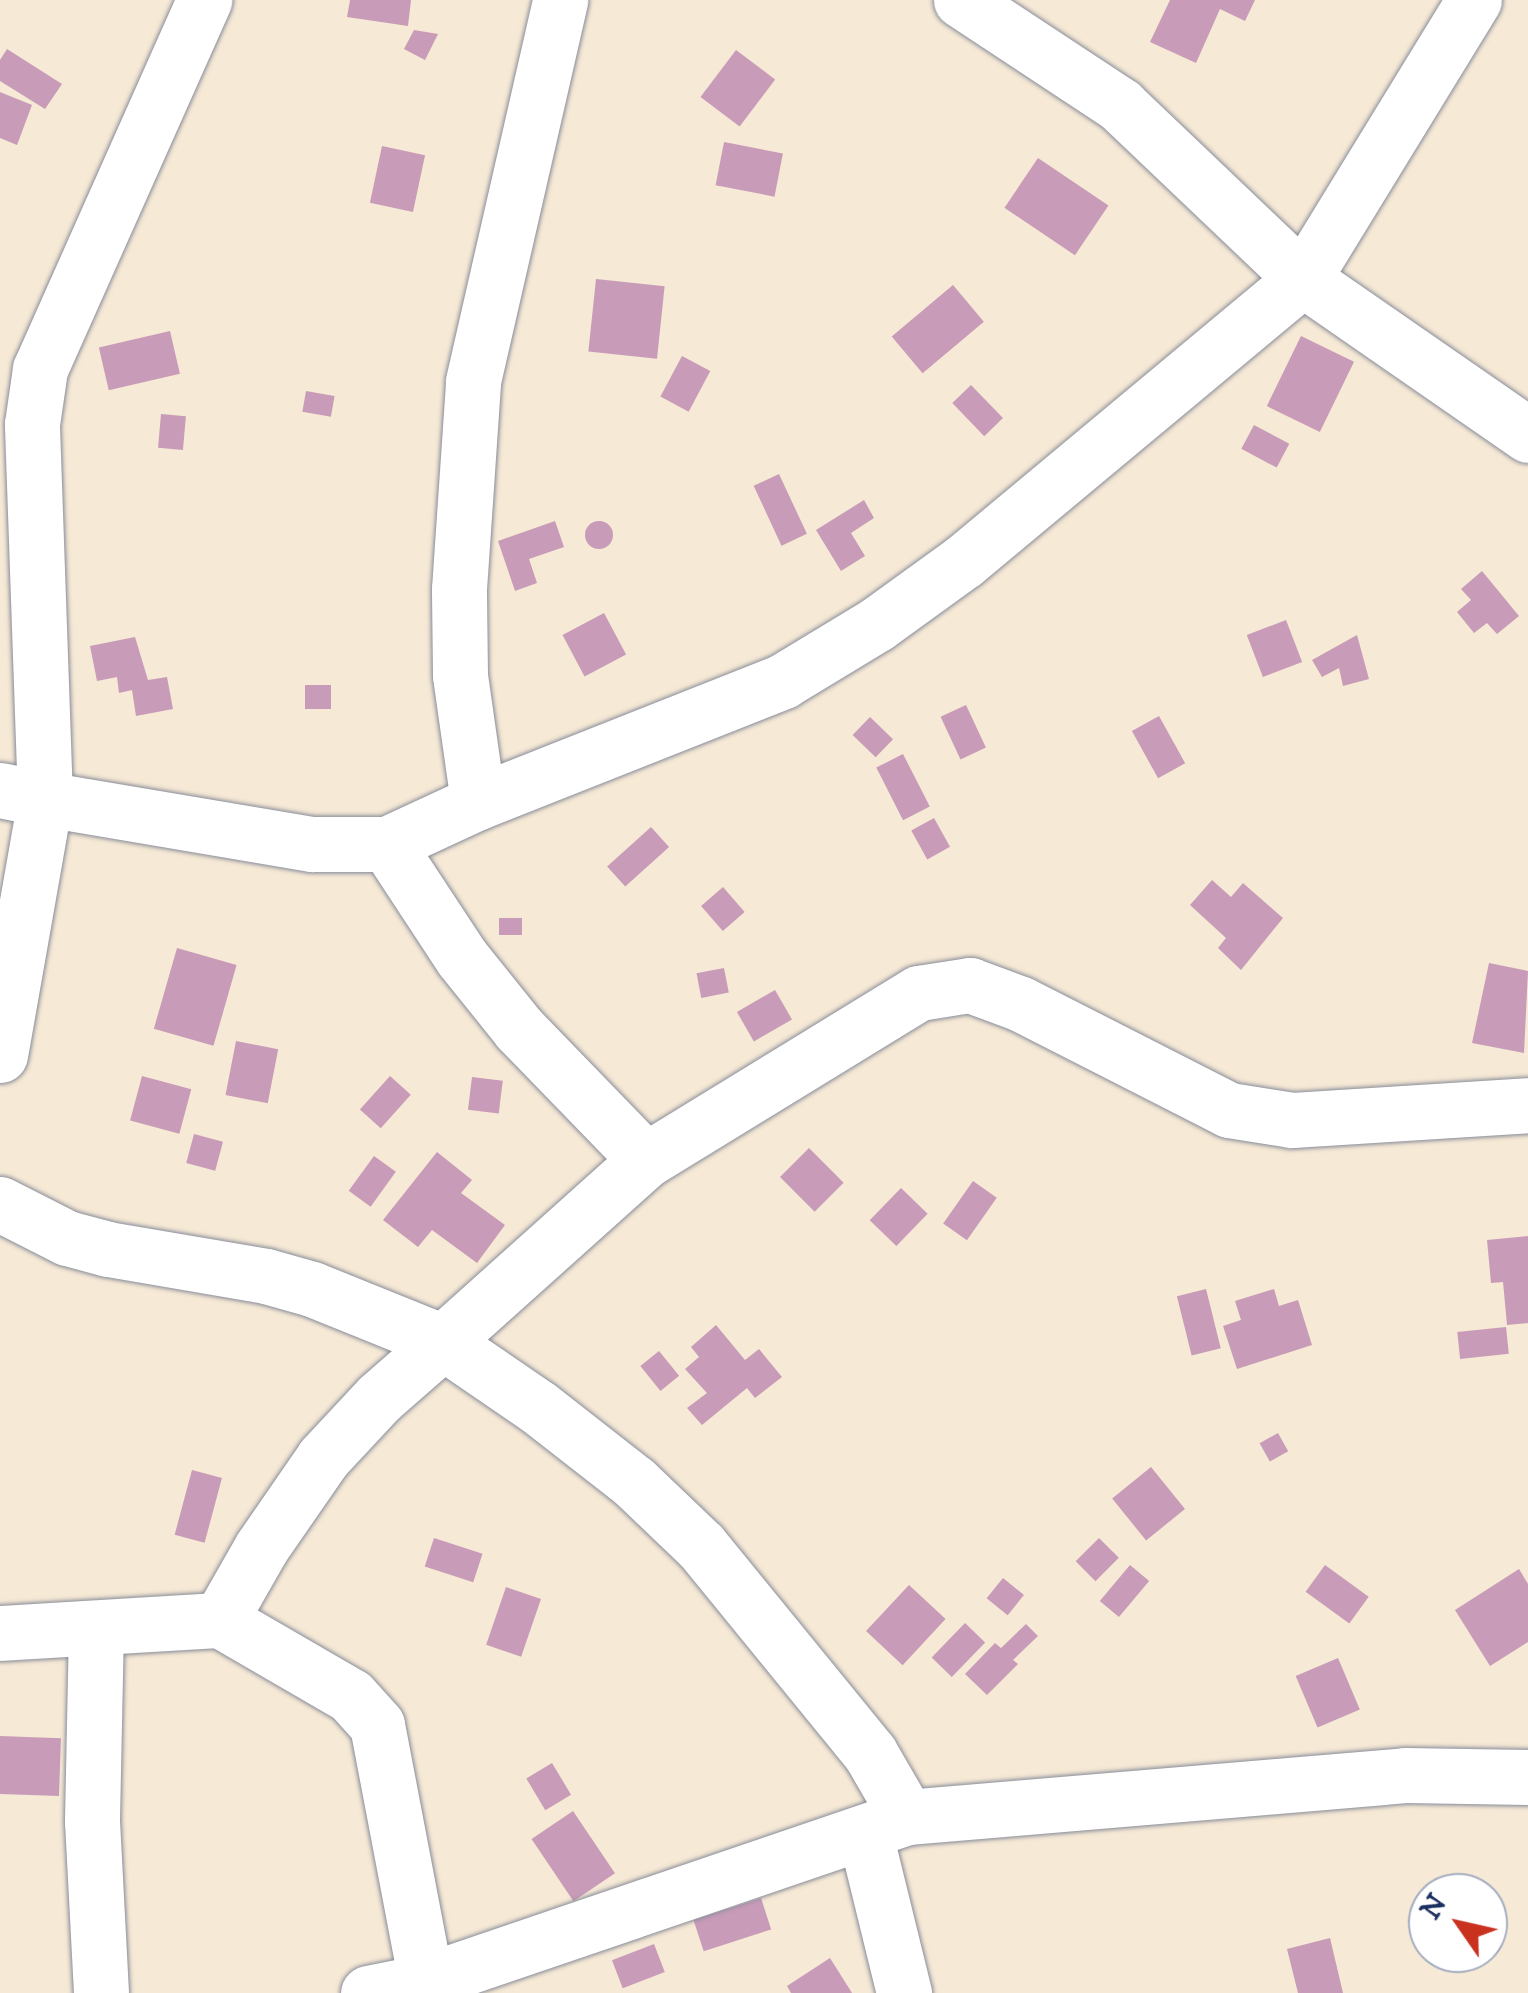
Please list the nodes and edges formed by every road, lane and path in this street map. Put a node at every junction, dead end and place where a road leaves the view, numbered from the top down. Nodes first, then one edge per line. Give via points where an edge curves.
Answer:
1 (204, 0) edge
2 (560, 0) edge
3 (961, 0) edge
4 (1474, 0) edge
5 (1303, 279) junction
6 (1528, 435) edge
7 (22, 795) edge
8 (478, 802) junction
9 (386, 844) junction
10 (0, 1055) edge
11 (1528, 1105) edge
12 (646, 1160) junction
13 (0, 1204) edge
14 (443, 1342) junction
15 (220, 1620) junction
16 (96, 1628) junction
17 (0, 1633) edge
18 (1528, 1778) edge
19 (886, 1826) junction
20 (425, 1987) edge
21 (101, 1993) edge
22 (368, 1993) edge
23 (904, 1993) edge

1 - 7 street via 40,369 32,424
2 - 8 street via 472,381 460,676
3 - 5 street via 1120,105
4 - 5 street
5 - 6 street
5 - 8 street via 964,561 876,624 783,681
7 - 9 street via 312,844
7 - 10 street
8 - 9 street
9 - 12 street via 519,1029
11 - 12 street via 1292,1120 1229,1110 1021,1004 970,986 919,993
12 - 14 street
13 - 14 street via 68,1238 312,1289
14 - 15 street via 323,1458
14 - 19 street via 538,1406 701,1546 870,1753
15 - 16 street
15 - 20 street via 351,1696 377,1725
16 - 17 street
16 - 21 street via 92,1821
18 - 19 street via 1404,1775
19 - 20 street
19 - 23 street
20 - 22 street

